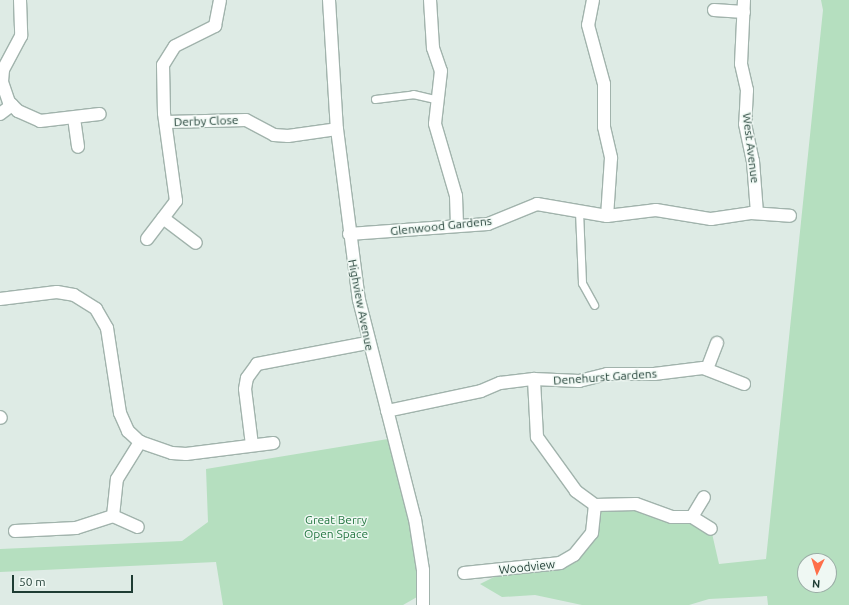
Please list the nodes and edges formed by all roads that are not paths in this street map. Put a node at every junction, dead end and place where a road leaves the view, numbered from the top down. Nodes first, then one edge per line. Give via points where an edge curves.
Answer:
1 (20, 0) edge
2 (220, 0) edge
3 (329, 0) edge
4 (430, 0) edge
5 (593, 0) edge
6 (744, 0) edge
7 (714, 10) dead end
8 (744, 12) junction
9 (375, 99) dead end
10 (438, 100) junction
11 (12, 105) junction
12 (0, 114) edge
13 (100, 114) dead end
14 (74, 118) junction
15 (166, 122) junction
16 (337, 129) junction
17 (78, 147) dead end
18 (579, 211) junction
19 (757, 213) junction
20 (607, 216) junction
21 (790, 216) dead end
22 (163, 218) junction
23 (457, 224) junction
24 (349, 234) junction
25 (147, 239) dead end
26 (196, 243) dead end
27 (0, 299) edge
28 (594, 305) dead end
29 (368, 343) junction
30 (717, 343) dead end
31 (708, 369) junction
32 (534, 379) junction
33 (744, 384) dead end
34 (387, 411) junction
35 (140, 442) junction
36 (273, 443) dead end
37 (252, 445) junction
38 (704, 497) dead end
39 (595, 505) junction
40 (113, 516) junction
41 (692, 517) junction
42 (138, 527) dead end
43 (711, 529) dead end
44 (15, 531) dead end
45 (464, 573) dead end
46 (422, 605) edge

1 - 11 street via 21,36 3,70 5,92
2 - 15 street, Derby Close via 215,26 176,46 163,65
3 - 16 street, Highview Avenue
4 - 10 street via 433,48 441,71
5 - 20 street via 588,25 604,84 604,127 610,158
6 - 8 street, West Avenue
7 - 8 street
8 - 19 street, West Avenue via 741,64 747,90 745,124 753,161
9 - 10 lane via 413,94
10 - 23 street via 436,124 456,196
11 - 12 street
11 - 14 street via 40,121
13 - 14 street
14 - 17 street
15 - 16 street, Derby Close via 246,120 274,135 288,136
15 - 22 street, Derby Close via 176,201
16 - 24 street, Highview Avenue
18 - 20 street, Glenwood Gardens
18 - 23 street, Glenwood Gardens via 537,204 488,224
18 - 28 lane via 582,283
19 - 20 street, Glenwood Gardens via 711,219 656,210
19 - 21 street, Glenwood Gardens
22 - 25 street, Derby Close
22 - 26 street
23 - 24 street, Glenwood Gardens
24 - 29 street, Highview Avenue
27 - 35 street via 57,292 74,295 96,309 107,328 120,413 128,430
29 - 34 street, Highview Avenue
29 - 37 street via 257,364 247,378 244,389
30 - 31 street
31 - 32 street, Denehurst Gardens via 607,374 561,382
31 - 33 street, Denehurst Gardens
32 - 34 street, Denehurst Gardens via 500,383 481,391
32 - 39 street via 537,437 571,485
34 - 46 street, Highview Avenue via 415,519 423,570
35 - 37 street via 172,453 186,454
35 - 40 street via 116,479
36 - 37 street
38 - 41 street
39 - 41 street via 636,504 672,517
39 - 45 street, Woodview via 592,533 574,555 560,563
40 - 42 street
40 - 44 street via 76,528
41 - 43 street

